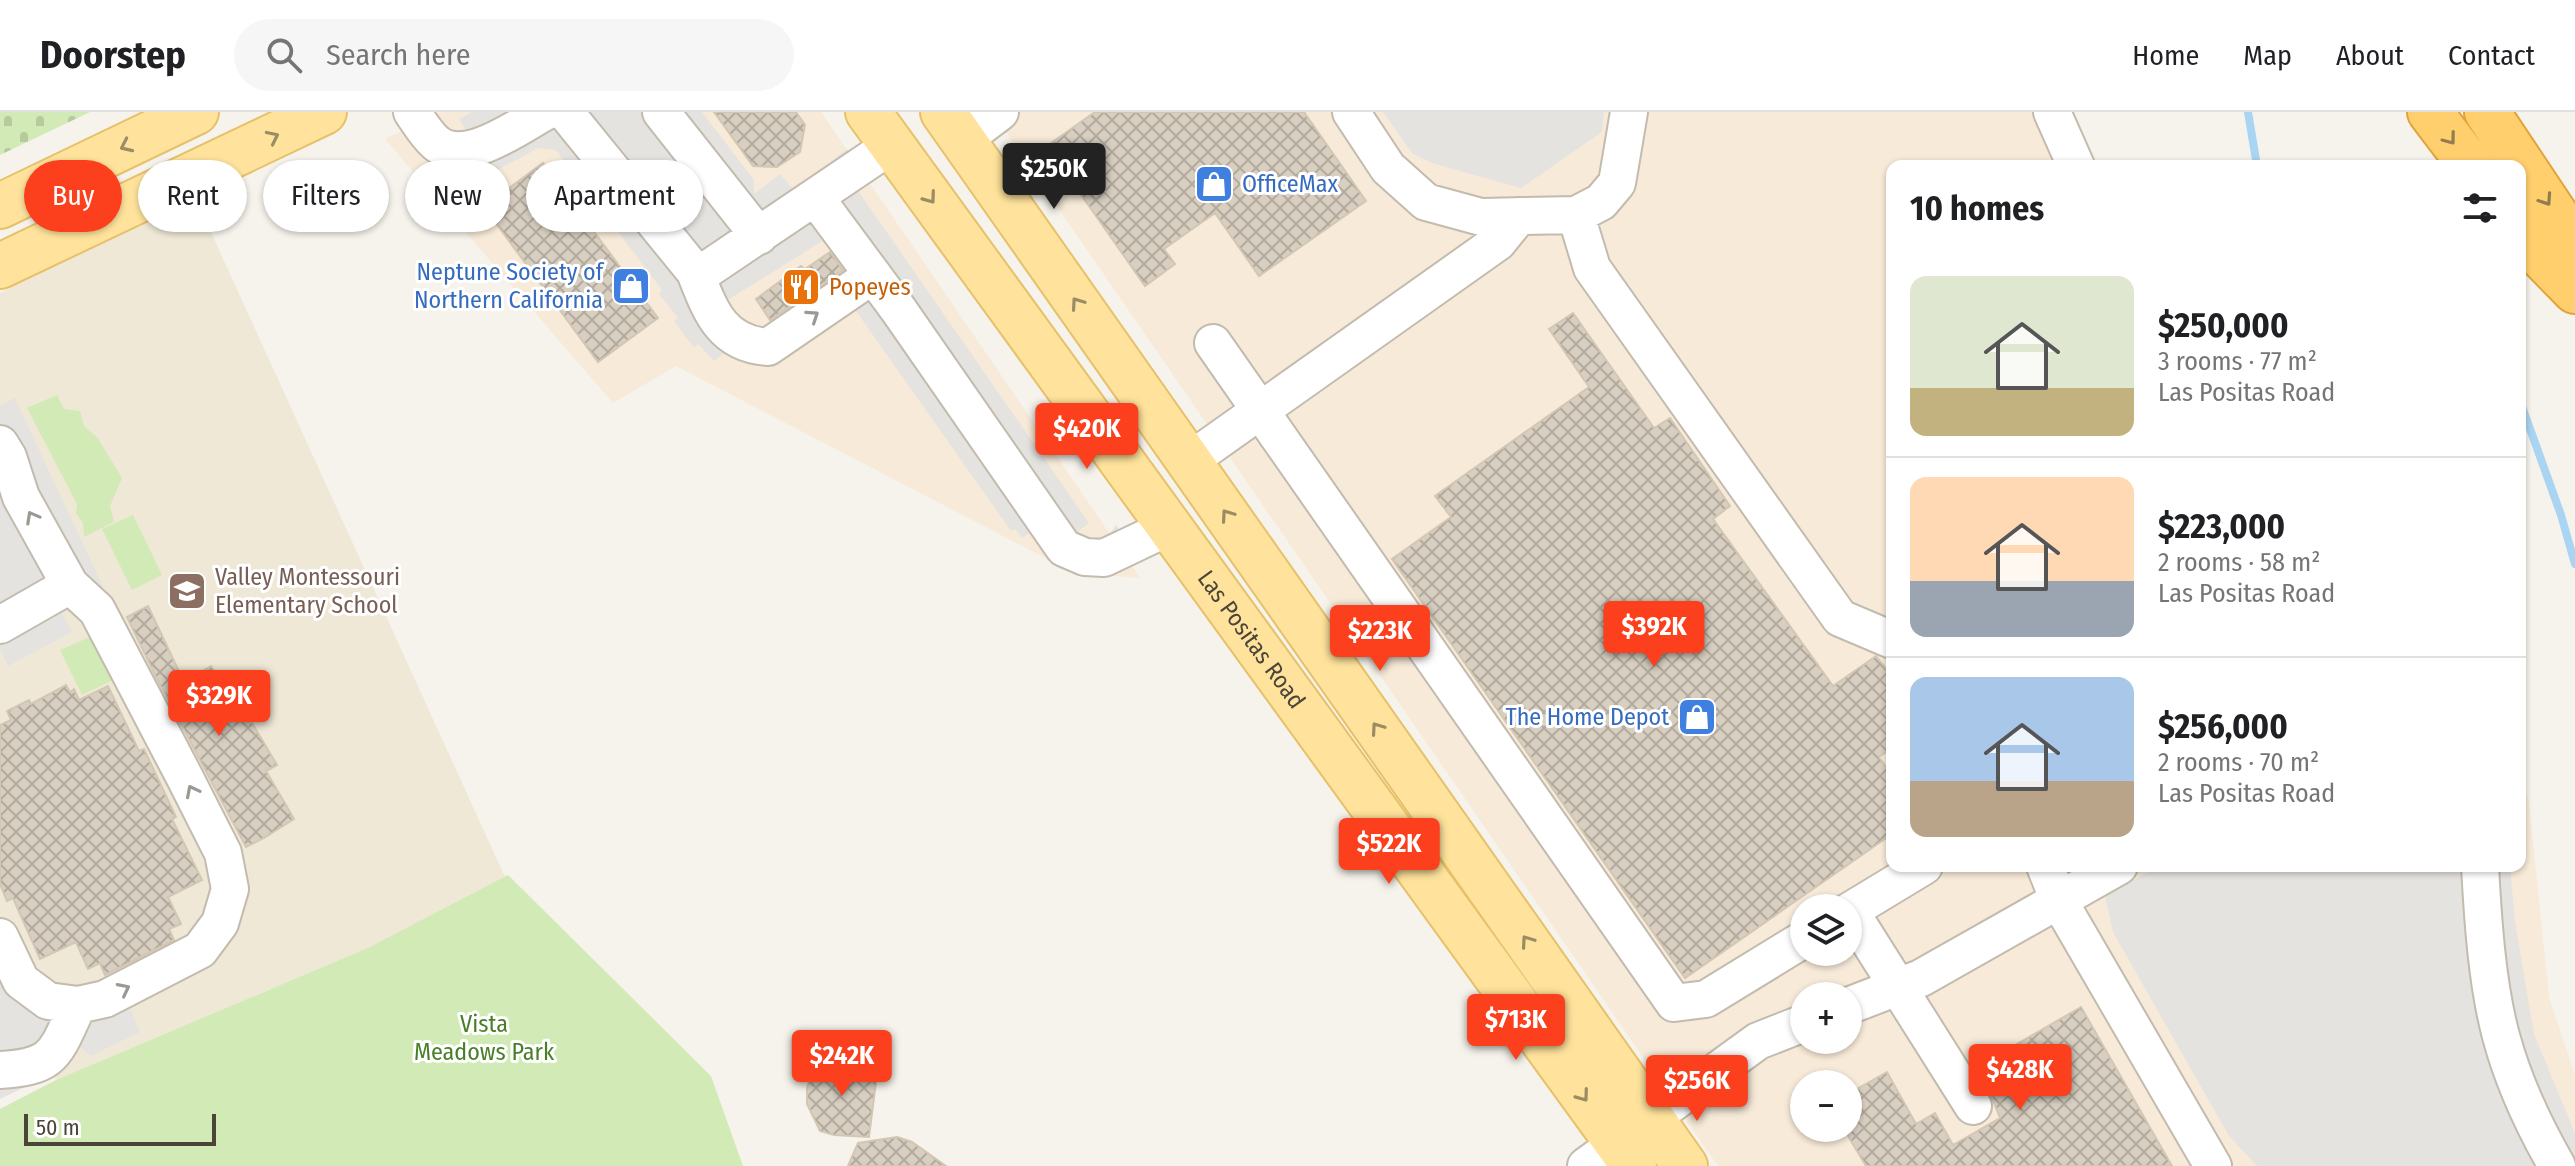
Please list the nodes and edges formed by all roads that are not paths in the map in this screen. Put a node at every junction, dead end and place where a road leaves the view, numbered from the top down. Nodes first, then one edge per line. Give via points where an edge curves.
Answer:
1 (196, 112) edge
2 (324, 112) edge
3 (412, 112) edge
4 (545, 112) edge
5 (565, 112) edge
6 (661, 112) edge
7 (1000, 112) edge
8 (1351, 112) edge
9 (1629, 112) edge
10 (2052, 112) edge
11 (2430, 112) edge
12 (2487, 112) edge
13 (953, 126) edge
14 (880, 128) edge
15 (2073, 160) edge
16 (2466, 160) edge
17 (2519, 160) edge
18 (2526, 170) edge
19 (815, 197) junction
20 (0, 206) edge
21 (1576, 215) junction
22 (1519, 216) junction
23 (759, 236) junction
24 (2526, 238) edge
25 (2575, 244) edge
26 (0, 266) edge
27 (695, 272) junction
28 (873, 275) junction
29 (2575, 291) edge
30 (1213, 343) dead end
31 (1261, 412) junction
32 (0, 444) edge
33 (1189, 461) junction
34 (1169, 527) junction
35 (70, 585) junction
36 (4, 623) edge
37 (1886, 637) edge
38 (1914, 872) edge
39 (2047, 872) edge
40 (2109, 872) edge
41 (2480, 872) edge
42 (2059, 901) junction
43 (1862, 904) edge
44 (1862, 932) edge
45 (0, 937) edge
46 (1790, 948) edge
47 (1899, 987) junction
48 (1862, 1001) edge
49 (78, 1005) junction
50 (1790, 1028) edge
51 (0, 1070) edge
52 (1973, 1106) dead end
53 (1652, 1119) junction
54 (1612, 1158) edge
55 (1685, 1166) edge
56 (2213, 1166) edge
57 (2557, 1166) edge

1 -> 20 main road
26 -> 2 main road
3 - 4 street via 437,144 474,150
5 - 27 street
6 - 23 street
7 - 13 street
8 - 22 street via 1388,168 1426,202 1481,217
9 - 21 street via 1617,183 1601,202
10 - 15 street
11 -> 16 highway
12 -> 17 highway
33 -> 13 main road
14 - 19 street
14 -> 34 main road, Las Positas Road
18 -> 25 highway
19 - 23 street
19 - 28 street
21 - 22 street
21 - 37 street via 1592,268 1840,618
22 - 31 street via 1498,242
23 - 27 street via 702,273
24 - 29 highway
27 -> 28 street via 714,319 749,346 768,347
28 - 34 street via 1064,548 1104,558
30 - 31 street
31 - 33 street
31 - 46 street via 1674,1003 1706,999
35 -> 32 street via 21,497
53 -> 33 main road
34 -> 54 main road, Las Positas Road
35 - 36 street
49 -> 35 street via 105,999 200,950 220,923 230,889 223,853 112,637 97,610
38 - 43 street
39 - 42 street
40 - 42 street
41 - 57 street via 2501,1036 2537,1132
42 - 47 street
42 - 56 street
44 - 47 street
45 - 49 street via 21,981 48,1001
47 - 48 street
47 - 52 street
49 - 51 street via 56,1051 42,1064
50 - 53 street via 1758,1041
53 - 54 street
53 - 55 main road

